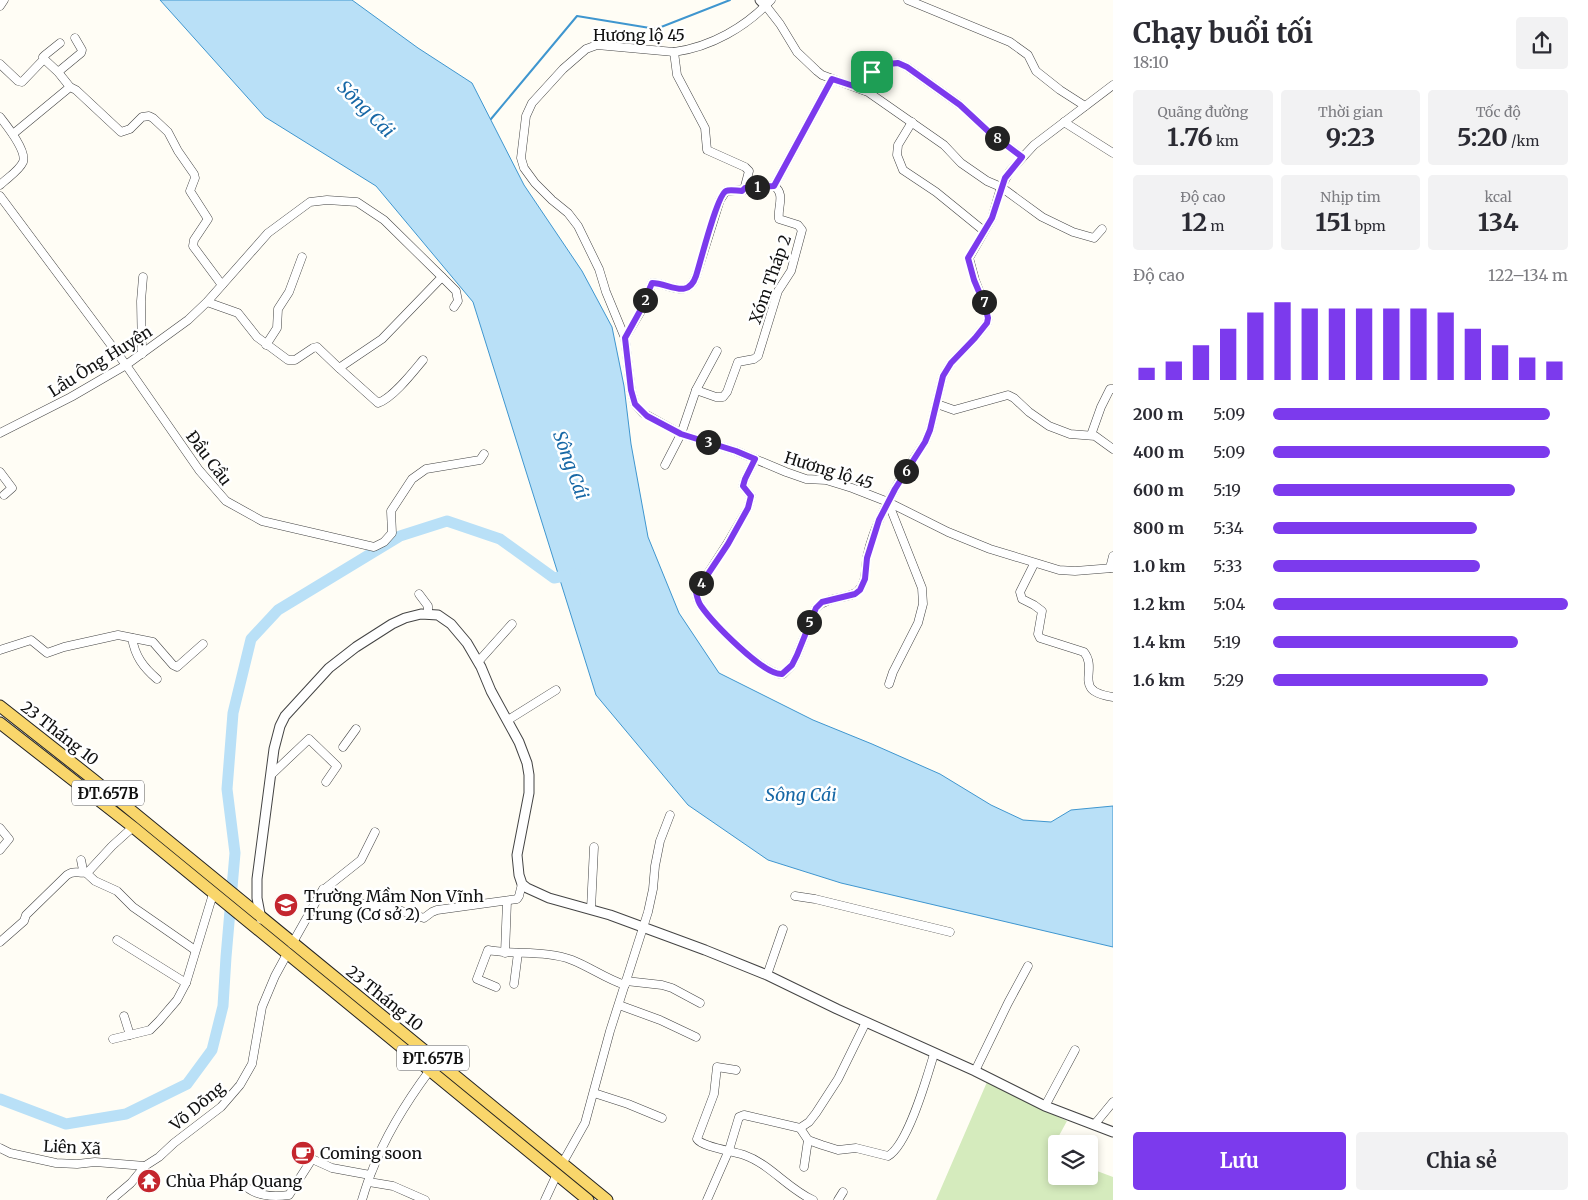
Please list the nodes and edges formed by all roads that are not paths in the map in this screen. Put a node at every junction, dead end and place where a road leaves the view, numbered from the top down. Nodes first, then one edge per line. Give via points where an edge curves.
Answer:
1 (4, 0) edge
2 (908, 0) edge
3 (766, 2) edge
4 (0, 6) edge
5 (75, 38) dead end
6 (60, 42) dead end
7 (674, 52) junction
8 (44, 59) junction
9 (0, 64) edge
10 (58, 72) junction
11 (832, 79) junction
12 (1113, 86) edge
13 (70, 87) junction
14 (866, 90) junction
15 (1085, 106) junction
16 (0, 117) edge
17 (912, 122) junction
18 (1064, 122) junction
19 (13, 134) junction
20 (1113, 153) edge
21 (1022, 157) junction
22 (0, 184) edge
23 (774, 186) junction
24 (1001, 187) junction
25 (745, 188) junction
26 (0, 196) edge
27 (1102, 230) dead end
28 (984, 231) junction
29 (302, 257) dead end
30 (143, 277) dead end
31 (442, 277) junction
32 (222, 285) junction
33 (207, 302) junction
34 (454, 307) dead end
35 (625, 338) junction
36 (266, 344) junction
37 (717, 351) dead end
38 (142, 354) junction
39 (423, 360) dead end
40 (126, 364) junction
41 (339, 368) junction
42 (1113, 389) edge
43 (696, 390) junction
44 (937, 404) junction
45 (0, 434) edge
46 (681, 434) junction
47 (1091, 435) junction
48 (1113, 449) edge
49 (484, 454) dead end
50 (755, 459) junction
51 (665, 465) dead end
52 (0, 472) edge
53 (4, 495) dead end
54 (888, 502) junction
55 (1113, 556) edge
56 (1034, 564) junction
57 (1112, 568) edge
58 (419, 594) dead end
59 (428, 613) junction
60 (512, 624) dead end
61 (132, 638) junction
62 (203, 644) dead end
63 (0, 650) edge
64 (478, 662) junction
65 (157, 679) dead end
66 (889, 684) dead end
67 (556, 690) dead end
68 (1113, 697) edge
69 (0, 706) edge
70 (9, 714) junction
71 (508, 720) junction
72 (0, 725) edge
73 (356, 729) dead end
74 (343, 747) dead end
75 (272, 774) junction
76 (326, 782) dead end
77 (670, 815) dead end
78 (134, 827) junction
79 (0, 828) edge
80 (375, 832) dead end
81 (594, 848) dead end
82 (0, 850) edge
83 (81, 860) dead end
84 (86, 873) junction
85 (522, 884) junction
86 (323, 889) junction
87 (214, 895) junction
88 (795, 896) dead end
89 (507, 901) junction
90 (591, 909) junction
91 (260, 917) junction
92 (643, 928) junction
93 (783, 929) dead end
94 (950, 932) dead end
95 (117, 940) dead end
96 (0, 942) edge
97 (289, 949) junction
98 (195, 950) junction
99 (506, 953) junction
100 (518, 953) junction
101 (1028, 966) dead end
102 (767, 975) junction
103 (186, 983) junction
104 (625, 983) junction
105 (514, 984) dead end
106 (496, 987) dead end
107 (700, 1003) dead end
108 (619, 1005) junction
109 (124, 1016) dead end
110 (866, 1022) junction
111 (130, 1035) junction
112 (696, 1036) dead end
113 (114, 1039) dead end
114 (1075, 1050) dead end
115 (934, 1054) junction
116 (430, 1070) junction
117 (736, 1070) dead end
118 (975, 1071) junction
119 (594, 1093) junction
120 (1113, 1102) edge
121 (1045, 1106) junction
122 (662, 1118) dead end
123 (1094, 1125) junction
124 (800, 1128) junction
125 (1113, 1132) edge
126 (808, 1140) junction
127 (0, 1148) edge
128 (729, 1150) junction
129 (145, 1166) junction
130 (804, 1167) dead end
131 (559, 1169) junction
132 (369, 1178) junction
133 (243, 1183) dead end
134 (843, 1192) dead end
135 (111, 1200) edge
136 (362, 1200) edge
137 (425, 1200) edge
138 (545, 1200) edge
139 (588, 1200) edge
140 (607, 1200) edge
141 (707, 1200) edge
142 (813, 1200) edge
143 (838, 1200) edge

1 - 4 street
2 - 15 street via 1010,42 1028,55 1036,71
3 - 7 street, Hương lộ 45 via 746,21 720,38
3 - 11 street via 801,57
5 - 10 street via 82,54
6 - 8 street
7 - 25 street via 677,74 704,123 706,149 748,169
7 - 35 street, Hương lộ 45 via 608,46 586,48 537,97 526,116 521,152 524,168 578,226 599,269
8 - 9 street via 21,83
8 - 10 street
10 - 13 street
11 - 14 street
11 - 23 street
12 - 15 street
13 - 19 street
13 - 32 street via 121,132 146,116 168,132 194,174 190,191 207,216 193,246
14 - 17 street
14 - 21 street via 878,65 902,64 960,105
15 - 18 street
16 - 19 street
17 - 24 street via 944,145 961,163
17 - 28 street via 898,145 902,170 936,192
18 - 20 street
18 - 21 street
19 - 22 street via 24,159 20,168
21 - 24 street
23 - 25 street
23 - 43 street, Xóm Tháp 2 via 780,195 779,219 798,225 802,230 791,270 778,291 757,357 738,362 723,397
24 - 27 street via 1042,217 1067,229 1094,238
24 - 28 street via 992,218
25 - 35 street via 726,191 717,205 692,286 684,289 652,283
26 - 40 street, Đầu Cầu
28 - 44 street via 968,258 985,306 987,323 951,363 943,376
29 - 36 street via 289,292 278,309 277,328
30 - 38 street
31 - 32 street, Lầu Ông Huyện via 368,208 353,201 327,200 310,202 268,233
31 - 34 street, Lầu Ông Huyện via 457,292 458,302
31 - 41 street via 382,339
32 - 33 street, Lầu Ông Huyện
33 - 36 street via 238,313
33 - 38 street, Lầu Ông Huyện
35 - 46 street, Hương lộ 45 via 635,404 647,416
36 - 41 street via 291,360 317,347
37 - 43 street
38 - 40 street, Lầu Ông Huyện
39 - 41 street via 380,403
40 - 45 street, Lầu Ông Huyện
40 - 49 street, Đầu Cầu via 200,470 226,501 262,521 374,547 392,533 391,511 412,479 426,469 480,460
42 - 47 street via 1101,407
43 - 46 street
44 - 47 street via 954,410 1008,395 1049,426 1070,434
44 - 54 street via 925,442
46 - 50 street, Hương lộ 45
46 - 51 street
47 - 48 street
50 - 54 street, Hương lộ 45 via 806,479 826,480
50 - 54 street via 743,486 751,496 748,508 696,592 701,606 733,641 762,666 777,674 782,674 792,665 816,608 822,602 860,590 873,536
52 - 53 street via 12,488
54 - 56 street, Hương lộ 45 via 972,542
54 - 66 street via 922,588 923,604
55 - 57 street
56 - 57 street, Hương lộ 45 via 1075,571
56 - 68 street via 1020,592 1022,599 1042,611 1040,638 1084,652 1093,691
58 - 59 street via 428,606
59 - 64 street via 438,615 451,624 467,642
59 - 75 street via 392,624 340,658 314,683 281,723
60 - 64 street
61 - 62 street via 153,642 177,666
61 - 63 street via 112,636 48,653 31,640
61 - 65 street via 137,656
64 - 71 street
67 - 71 street
69 - 70 main road, 23 Tháng 10 / ĐT.657B
70 - 72 main road
70 - 91 main road, 23 Tháng 10 / ĐT.657B
71 - 85 street via 529,774 529,793 517,854
72 - 78 main road, 23 Tháng 10 / ĐT.657B
73 - 74 street
75 - 76 street via 308,739 337,766
75 - 91 street via 257,890
77 - 92 street via 660,840
78 - 84 street
78 - 87 main road, 23 Tháng 10 / ĐT.657B
79 - 82 street via 9,840
80 - 86 street via 361,860
81 - 90 street
83 - 84 street
84 - 96 street via 75,871 67,875
84 - 98 street via 116,891 133,907
85 - 89 street via 517,899
85 - 90 street via 549,898
86 - 89 street via 366,904 424,918 437,910
86 - 97 street, Võ Dõng
87 - 97 main road, 23 Tháng 10 / ĐT.657B via 262,934
87 - 98 street
88 - 94 street via 816,898
89 - 99 street
90 - 92 street
91 - 97 main road, 23 Tháng 10 / ĐT.657B
92 - 102 street
92 - 104 street
93 - 102 street
95 - 103 street
97 - 116 main road, 23 Tháng 10 / ĐT.657B
97 - 129 street, Võ Dõng via 262,1007 252,1064 240,1085 207,1119
97 - 131 main road, 23 Tháng 10 / ĐT.657B
98 - 103 street
99 - 100 street
99 - 106 street via 488,950 478,979
100 - 104 street via 572,960
100 - 105 street
101 - 118 street
102 - 110 street
103 - 111 street via 171,1008 152,1028
104 - 107 street via 662,985
104 - 108 street
108 - 112 street
108 - 119 street
109 - 111 street
110 - 115 street
110 - 124 street via 838,1079 816,1113
111 - 113 street
114 - 121 street
115 - 118 street
115 - 126 street via 916,1109 893,1153 888,1156 856,1148 838,1150
116 - 131 main road, 23 Tháng 10 / ĐT.657B
116 - 132 street via 394,1125
117 - 128 street via 717,1066 714,1094 697,1139 699,1143
118 - 121 street
119 - 122 street
119 - 131 street via 585,1123
120 - 123 street
121 - 123 street
123 - 125 street
124 - 126 street
124 - 128 street via 744,1115 736,1123
126 - 130 street
127 - 129 street, Liên Xã via 56,1163
128 - 141 street
128 - 142 street via 760,1162
129 - 135 street, Võ Dõng
131 - 138 street
131 - 139 main road, 23 Tháng 10 / ĐT.657B
131 - 140 main road, 23 Tháng 10 / ĐT.657B
132 - 133 street via 312,1159 289,1195 261,1195
132 - 136 street
132 - 137 street
134 - 143 street

